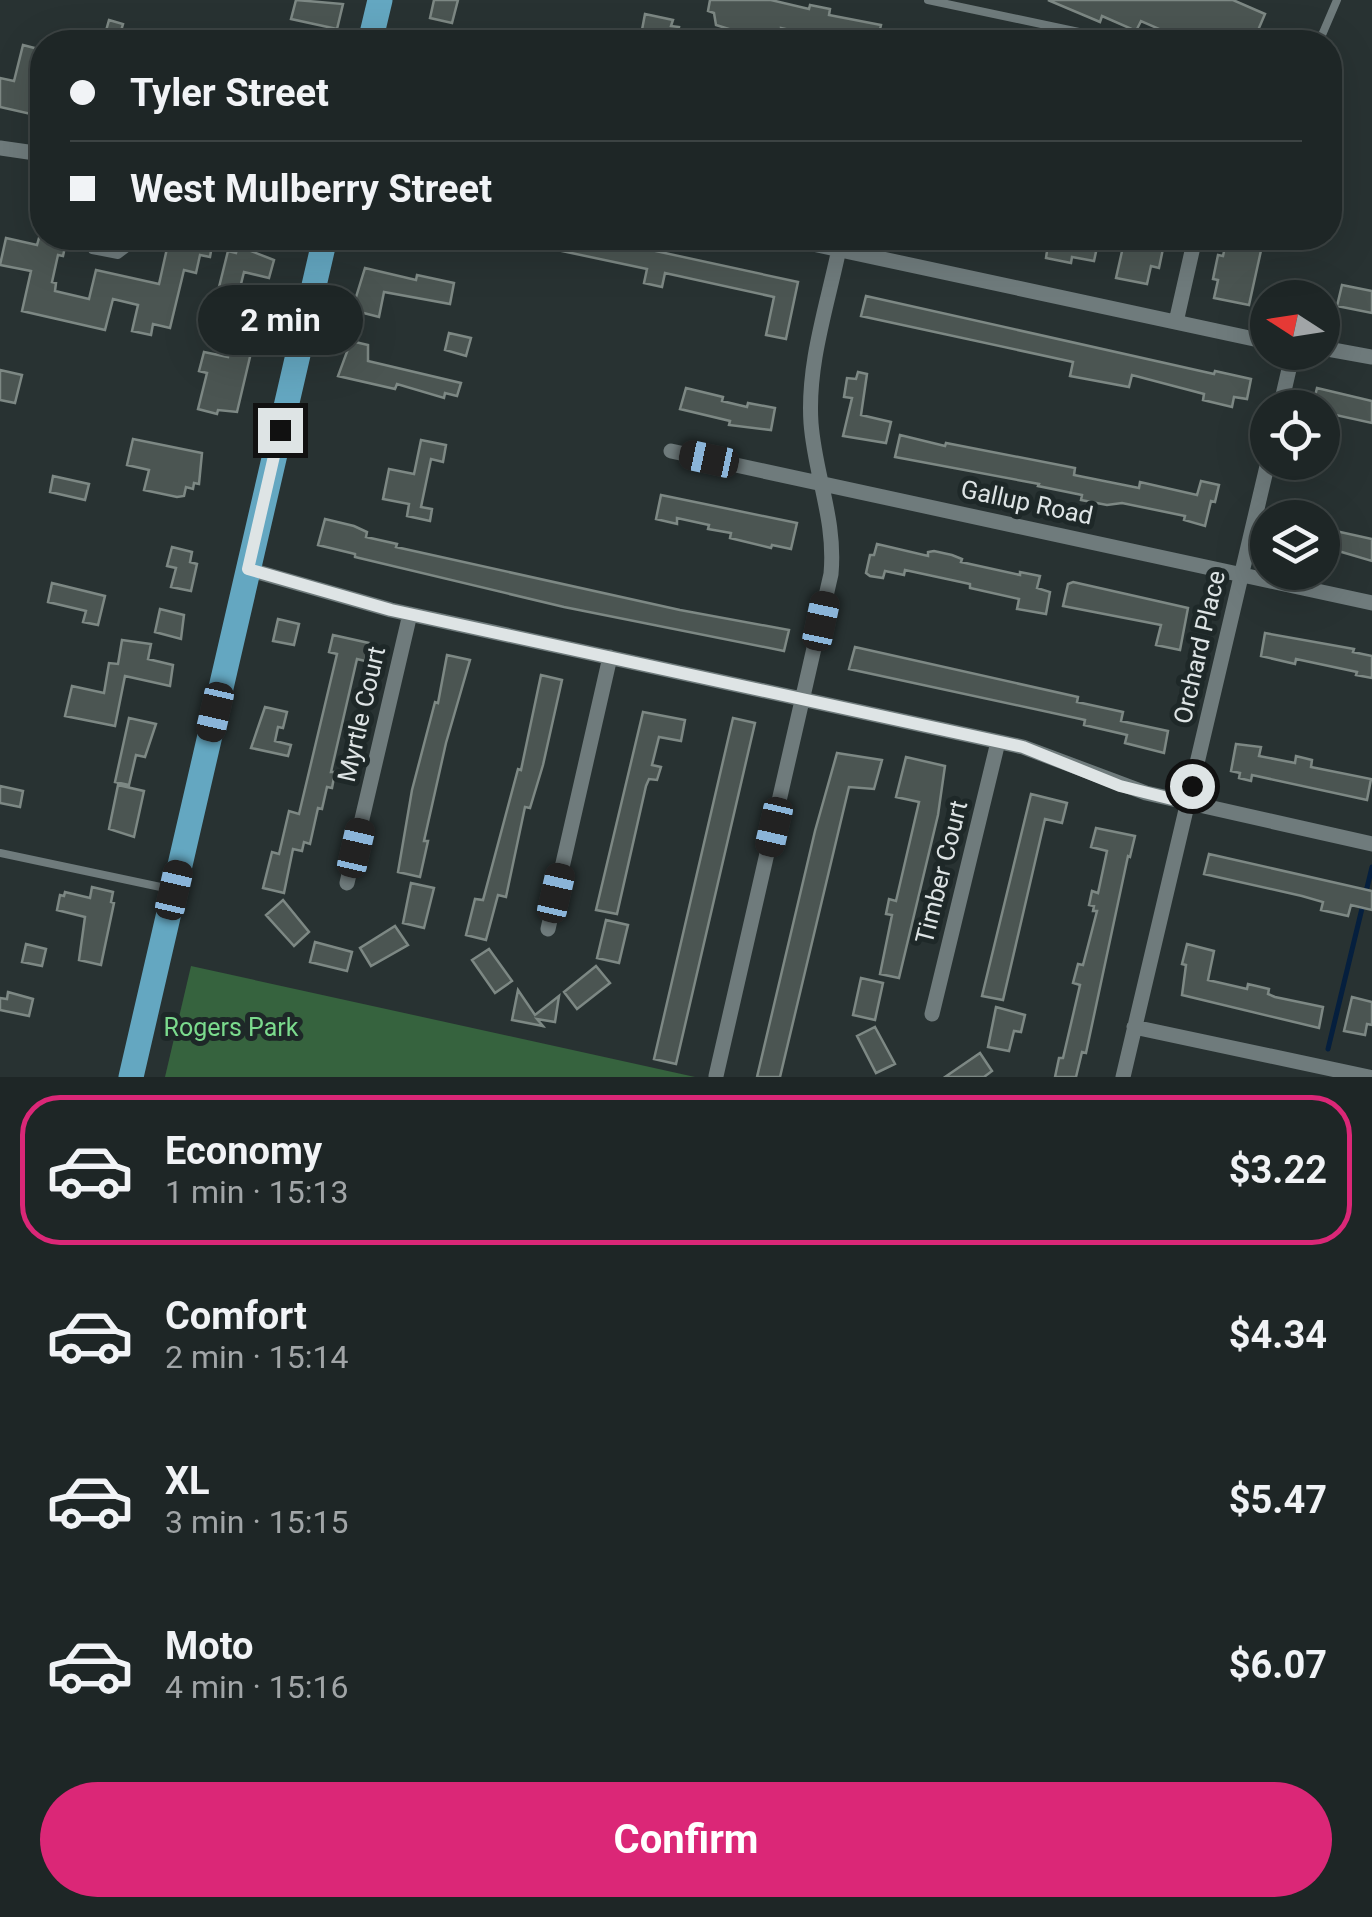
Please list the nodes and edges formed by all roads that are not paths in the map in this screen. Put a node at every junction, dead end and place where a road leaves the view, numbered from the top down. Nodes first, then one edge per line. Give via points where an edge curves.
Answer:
1 (380, 0) edge
2 (928, 0) edge
3 (1338, 0) edge
4 (373, 30) edge
5 (1069, 30) edge
6 (1324, 30) edge
7 (0, 148) edge
8 (30, 152) edge
9 (92, 250) edge
10 (125, 250) edge
11 (321, 250) edge
12 (839, 250) edge
13 (844, 250) edge
14 (1192, 250) edge
15 (1176, 322) junction
16 (1250, 338) edge
17 (1340, 351) edge
18 (1372, 357) edge
19 (671, 451) dead end
20 (1264, 480) edge
21 (822, 484) junction
22 (248, 569) junction
23 (1242, 575) junction
24 (1372, 603) edge
25 (410, 614) junction
26 (610, 658) junction
27 (804, 702) junction
28 (998, 742) junction
29 (1188, 803) junction
30 (1372, 844) edge
31 (0, 853) edge
32 (347, 884) dead end
33 (174, 890) junction
34 (548, 929) dead end
35 (932, 1014) dead end
36 (1134, 1027) junction
37 (716, 1076) edge
38 (131, 1077) edge
39 (1122, 1077) edge
40 (1369, 1077) edge

1 - 4 main road
2 - 5 lane
3 - 6 lane
7 - 8 street
9 - 10 lane via 118,256
11 - 22 main road
12 - 21 street via 812,379 812,438
13 - 15 street
14 - 15 street
15 - 16 street
17 - 18 street
19 - 21 street, Gallup Road
20 - 23 street, Orchard Place
21 - 23 street, Gallup Road
21 - 27 street via 832,557
22 - 25 street
22 - 33 main road
23 - 24 street, Gallup Road
23 - 29 street, Orchard Place
25 - 26 street
25 - 32 street, Myrtle Court
26 - 27 street
26 - 34 street
27 - 28 street
27 - 37 street
28 - 29 street
28 - 35 street, Timber Court
29 - 30 street
29 - 36 street, Orchard Place
31 - 33 lane
33 - 38 main road
36 - 39 street, Orchard Place
36 - 40 street

